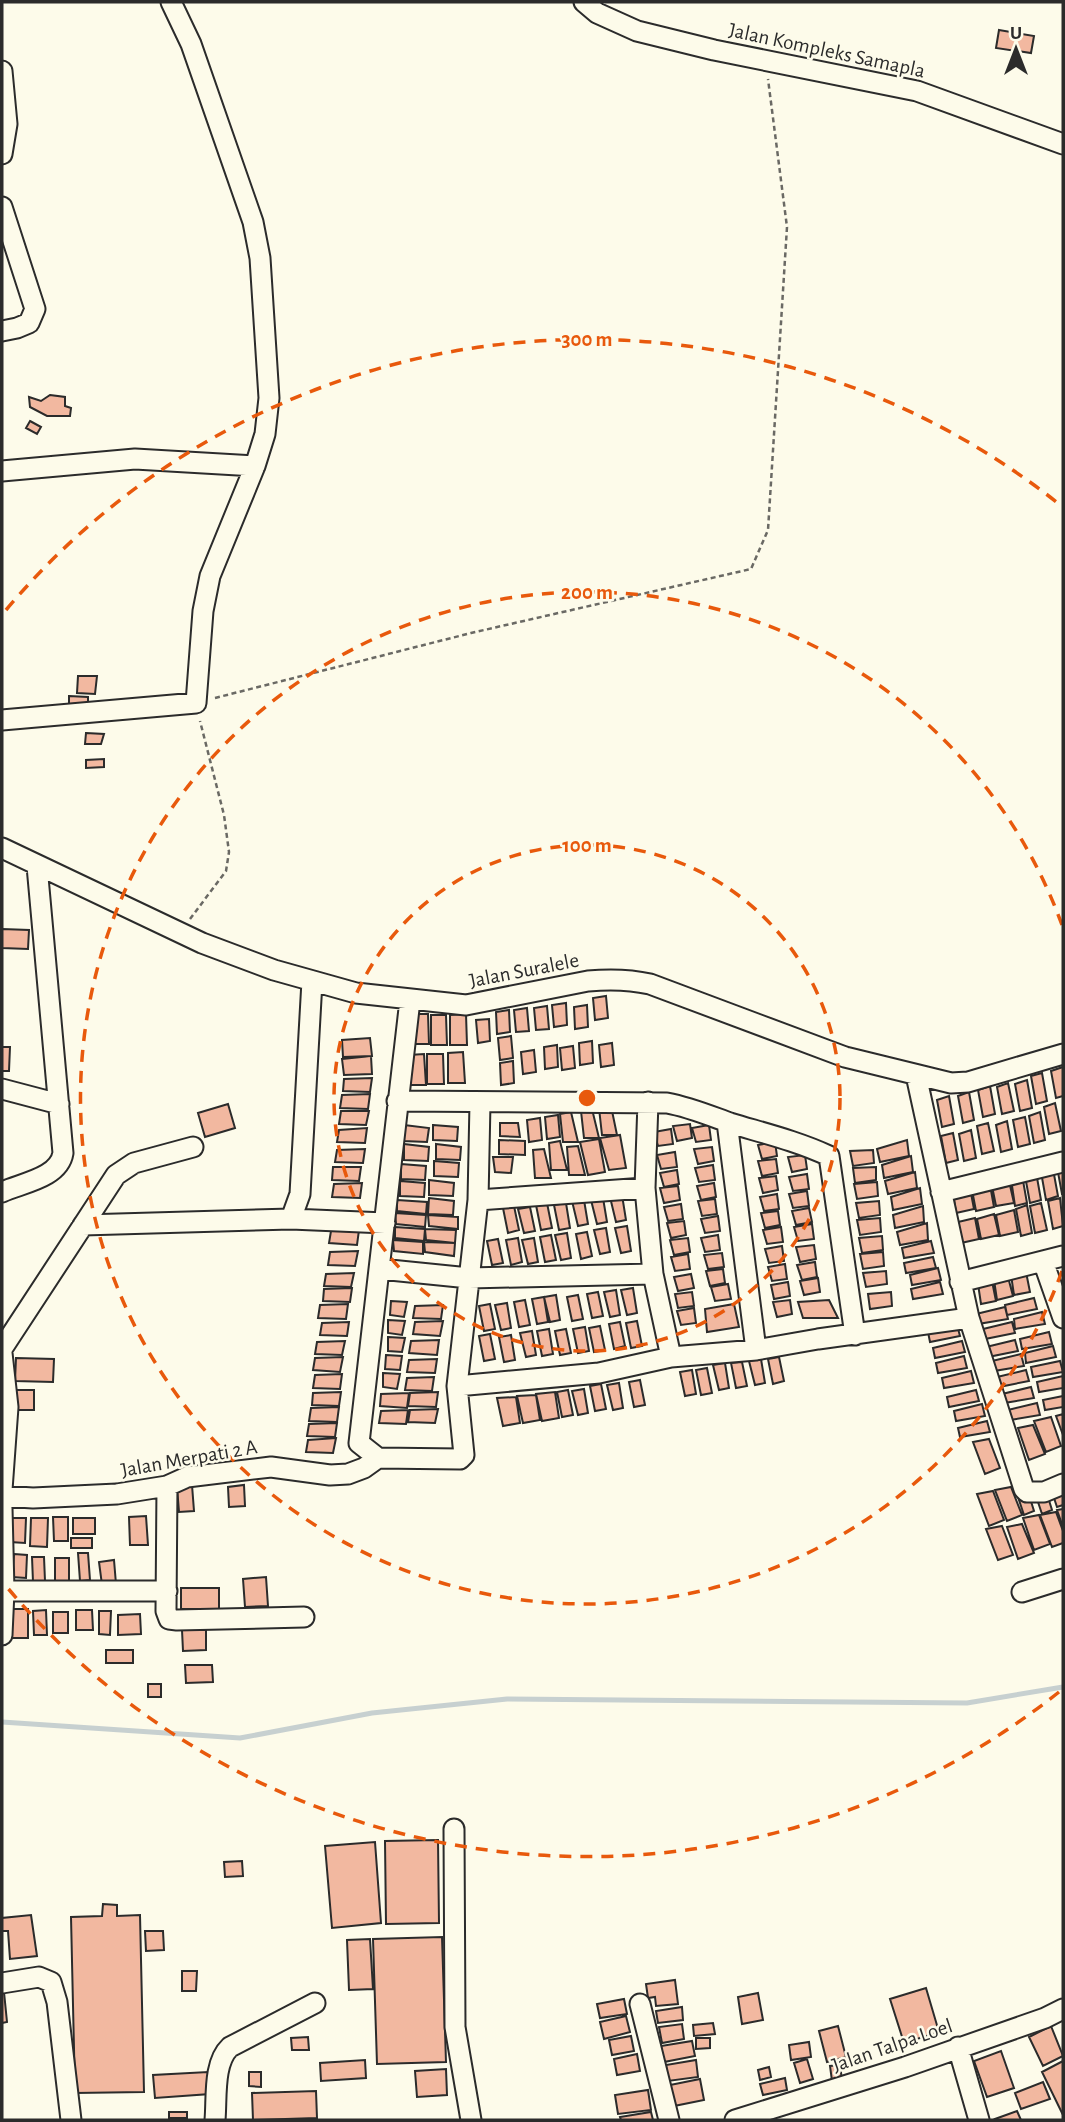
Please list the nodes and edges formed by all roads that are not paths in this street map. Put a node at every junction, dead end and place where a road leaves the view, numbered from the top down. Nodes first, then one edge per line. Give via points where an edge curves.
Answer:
1 (171, 2) edge
2 (584, 2) edge
3 (2, 71) edge
4 (1063, 144) edge
5 (2, 154) edge
6 (2, 206) edge
7 (2, 331) edge
8 (255, 466) junction
9 (2, 471) edge
10 (2, 720) edge
11 (2, 848) edge
12 (37, 866) junction
13 (312, 981) junction
14 (410, 1000) junction
15 (1063, 1054) edge
16 (916, 1075) junction
17 (2, 1088) edge
18 (397, 1101) junction
19 (648, 1102) junction
20 (480, 1103) junction
21 (58, 1104) junction
22 (727, 1122) junction
23 (193, 1147) dead end
24 (1063, 1162) edge
25 (646, 1188) junction
26 (2, 1192) edge
27 (941, 1192) junction
28 (478, 1200) junction
29 (291, 1219) junction
30 (385, 1223) junction
31 (83, 1225) junction
32 (1063, 1256) edge
33 (1044, 1261) junction
34 (380, 1269) junction
35 (653, 1274) junction
36 (469, 1278) junction
37 (960, 1282) junction
38 (969, 1318) junction
39 (1063, 1318) edge
40 (855, 1335) junction
41 (757, 1350) junction
42 (2, 1351) edge
43 (671, 1357) junction
44 (457, 1386) junction
45 (379, 1458) junction
46 (1063, 1485) edge
47 (167, 1486) junction
48 (2, 1490) edge
49 (2, 1496) edge
50 (2, 1508) edge
51 (1063, 1578) edge
52 (4, 1591) junction
53 (167, 1591) junction
54 (1022, 1592) dead end
55 (304, 1617) dead end
56 (2, 1635) edge
57 (454, 1829) dead end
58 (2, 1983) edge
59 (315, 2003) dead end
60 (640, 2004) dead end
61 (1063, 2009) edge
62 (958, 2047) junction
63 (71, 2120) edge
64 (215, 2120) edge
65 (471, 2120) edge
66 (668, 2120) edge
67 (735, 2120) edge
68 (979, 2120) edge

1 - 8 street via 191,44 253,222 260,258 270,398
2 - 4 street, Jalan Kompleks Samapla via 637,31 917,91
3 - 5 street via 7,124
6 - 7 street via 35,309 29,323
8 - 9 street via 135,459
8 - 10 street via 210,576 196,703
11 - 12 street, Jalan Suralele
12 - 13 street, Jalan Suralele via 202,943
12 - 21 street
13 - 14 street, Jalan Suralele
13 - 29 street via 300,1195
14 - 16 street, Jalan Suralele via 466,1005 588,981 632,980 845,1056
14 - 18 street
15 - 16 street, Jalan Suralele via 968,1082
16 - 27 street
17 - 21 street
18 - 20 street
18 - 30 street
19 - 20 street
19 - 22 street via 691,1107
19 - 25 street
20 - 28 street
21 - 26 street via 62,1161 53,1171
22 - 40 street via 829,1156
22 - 41 street
23 - 31 street via 123,1168
24 - 27 street
25 - 28 street
25 - 35 street
27 - 37 street
28 - 36 street
29 - 30 street
29 - 31 street
30 - 34 street
31 - 42 street
32 - 33 street
33 - 37 street
33 - 39 street
34 - 36 street
34 - 45 street via 359,1443
35 - 36 street
35 - 43 street
36 - 44 street
37 - 38 street
38 - 40 street
38 - 46 street via 1024,1489 1035,1494
40 - 41 street
41 - 43 street
42 - 48 street via 8,1407
43 - 44 street via 599,1373
44 - 45 street via 462,1459
45 - 47 street, Jalan Merpati 2 A via 348,1474 271,1467 187,1477
47 - 49 street, Jalan Merpati 2 A via 117,1494
47 - 53 street
50 - 52 street
51 - 54 street
52 - 53 street
52 - 56 street
53 - 55 street via 170,1619
57 - 65 street via 455,2027
58 - 63 street via 39,1976 51,1982
59 - 64 street via 223,2054
60 - 66 street
61 - 62 street, Jalan Talpa Loel
62 - 67 street, Jalan Talpa Loel
62 - 68 street

